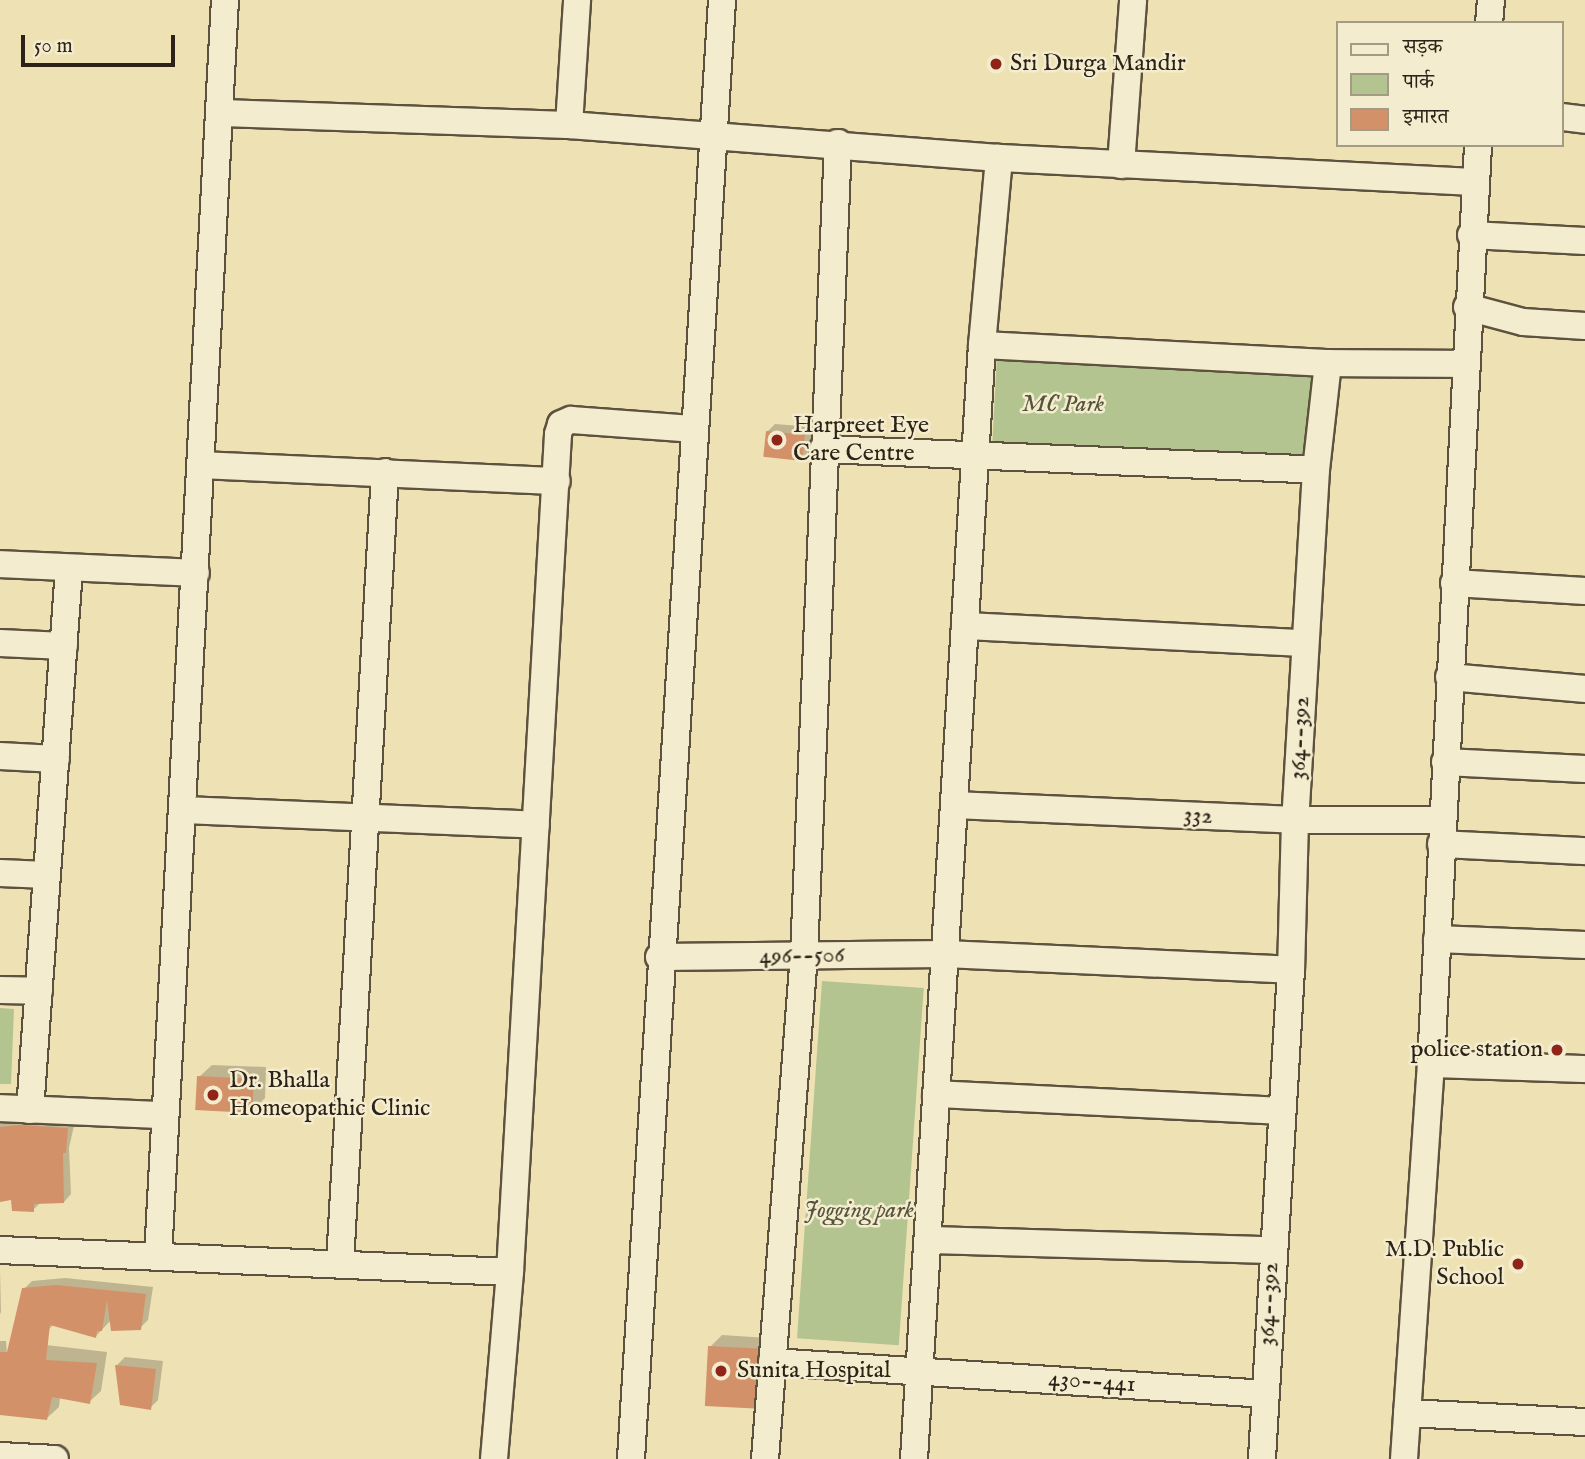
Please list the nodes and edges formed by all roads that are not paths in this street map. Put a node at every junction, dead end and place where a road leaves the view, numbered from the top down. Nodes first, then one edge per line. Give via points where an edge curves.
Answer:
1 (225, 0) edge
2 (577, 0) edge
3 (722, 0) edge
4 (1133, 0) edge
5 (1491, 0) edge
6 (1489, 21) edge
7 (220, 113) junction
8 (1564, 117) edge
9 (1585, 120) edge
10 (569, 125) junction
11 (714, 135) junction
12 (838, 144) junction
13 (1478, 147) edge
14 (999, 158) junction
15 (1121, 165) junction
16 (1475, 182) junction
17 (1471, 235) junction
18 (1585, 242) edge
19 (1467, 307) junction
20 (1585, 326) edge
21 (982, 345) junction
22 (1328, 363) junction
23 (1464, 364) junction
24 (693, 429) junction
25 (823, 449) junction
26 (975, 454) junction
27 (202, 465) junction
28 (1316, 470) junction
29 (385, 472) junction
30 (557, 481) junction
31 (0, 564) edge
32 (69, 568) junction
33 (196, 573) junction
34 (1454, 583) junction
35 (1585, 591) edge
36 (965, 626) junction
37 (0, 643) edge
38 (1305, 643) junction
39 (64, 646) junction
40 (1449, 677) junction
41 (1585, 689) edge
42 (0, 756) edge
43 (56, 759) junction
44 (1445, 762) junction
45 (1585, 769) edge
46 (954, 804) junction
47 (185, 810) junction
48 (363, 817) junction
49 (1294, 820) junction
50 (536, 825) junction
51 (1442, 832) junction
52 (1585, 852) edge
53 (0, 873) edge
54 (47, 875) junction
55 (1437, 939) junction
56 (1585, 945) edge
57 (945, 954) junction
58 (804, 956) junction
59 (659, 957) junction
60 (1291, 970) junction
61 (0, 990) edge
62 (39, 992) junction
63 (1431, 1064) junction
64 (1585, 1069) edge
65 (936, 1094) junction
66 (0, 1108) edge
67 (30, 1110) junction
68 (1282, 1111) junction
69 (163, 1115) junction
70 (928, 1240) junction
71 (0, 1250) edge
72 (1273, 1250) junction
73 (158, 1257) junction
74 (340, 1263) junction
75 (510, 1272) junction
76 (772, 1362) junction
77 (919, 1370) junction
78 (1264, 1394) junction
79 (1407, 1413) junction
80 (1585, 1422) edge
81 (0, 1456) edge
82 (55, 1459) edge
83 (494, 1459) edge
84 (631, 1459) edge
85 (765, 1459) edge
86 (914, 1459) edge
87 (1262, 1459) edge
88 (1404, 1459) edge

1 - 7 street
2 - 10 street
3 - 11 street
4 - 15 street
5 - 6 street
7 - 10 street
7 - 27 street
8 - 9 street
10 - 11 street
11 - 12 street
11 - 24 street
12 - 14 street
12 - 25 street
13 - 16 street
14 - 15 street
14 - 21 street
15 - 16 street
16 - 17 street
17 - 18 street
17 - 19 street
19 - 20 street via 1523,322
19 - 23 street
21 - 22 street
21 - 26 street
22 - 23 street
22 - 28 street, 364--392
23 - 34 street
24 - 30 street via 571,419 561,424 558,434
24 - 59 street
25 - 26 street
25 - 58 street
26 - 28 street
26 - 36 street
27 - 29 street
27 - 33 street
28 - 38 street, 364--392
29 - 30 street
29 - 48 street
30 - 50 street
31 - 32 street
32 - 33 street
32 - 39 street
33 - 47 street
34 - 35 street
34 - 40 street
36 - 38 street
36 - 46 street
37 - 39 street
38 - 49 street, 364--392
39 - 43 street
40 - 41 street
40 - 44 street
42 - 43 street
43 - 54 street
44 - 45 street
44 - 51 street
46 - 49 street, 332
46 - 57 street
47 - 48 street
47 - 69 street
48 - 50 street
48 - 74 street
49 - 51 street, 332
49 - 60 street, 364--392
50 - 75 street
51 - 52 street, 332
51 - 55 street
53 - 54 street
54 - 62 street
55 - 56 street
55 - 63 street
57 - 58 street, 496--506
57 - 60 street, 496--506
57 - 65 street
58 - 59 street, 496--506
58 - 76 street
59 - 84 street
60 - 68 street, 364--392
61 - 62 street
62 - 67 street
63 - 64 street
63 - 79 street
65 - 68 street
65 - 70 street
66 - 67 street
67 - 69 street
68 - 72 street, 364--392
69 - 73 street
70 - 72 street
70 - 77 street
71 - 73 street
72 - 78 street, 364--392
73 - 74 street
74 - 75 street
75 - 83 street
76 - 77 street, 430--441
76 - 85 street
77 - 78 street, 430--441
77 - 86 street
78 - 87 street, 364--392
79 - 80 street
79 - 88 street
81 - 82 street

